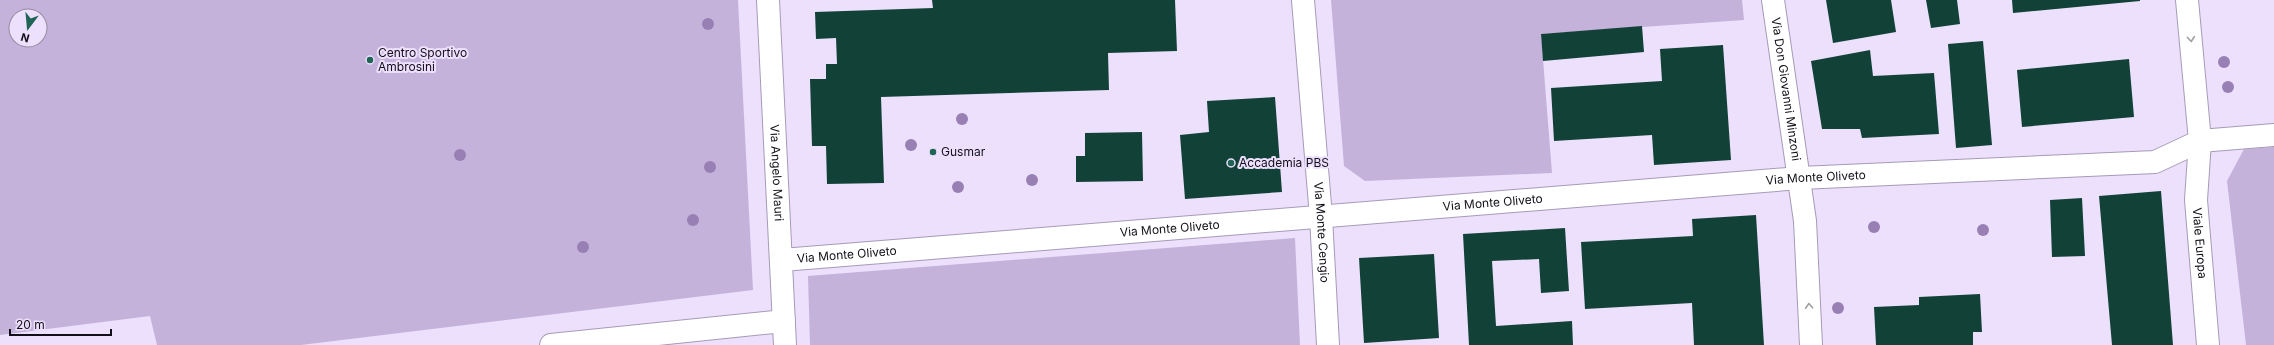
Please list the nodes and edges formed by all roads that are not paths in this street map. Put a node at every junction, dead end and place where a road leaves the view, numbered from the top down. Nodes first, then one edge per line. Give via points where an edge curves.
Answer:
1 (768, 0) edge
2 (1303, 0) edge
3 (1773, 0) edge
4 (2187, 0) edge
5 (2274, 135) edge
6 (2200, 141) junction
7 (1800, 178) junction
8 (1321, 217) junction
9 (782, 260) junction
10 (784, 321) junction
11 (551, 345) edge
12 (785, 345) edge
13 (1328, 345) edge
14 (1811, 345) edge
15 (2208, 345) edge

1 - 9 street, Via Angelo Mauri
2 - 8 street, Via Monte Cengio
3 - 7 street, Via Don Giovanni Minzoni
4 -> 6 street, Viale Europa
5 - 6 street
6 - 7 street, Via Monte Oliveto via 2154,162
6 - 15 street, Viale Europa via 2196,200
7 - 8 street, Via Monte Oliveto
14 -> 7 street, Via Don Giovanni Minzoni via 1805,221
8 - 9 street, Via Monte Oliveto
8 - 13 street, Via Monte Cengio
9 - 10 street, Via Angelo Mauri
10 - 11 street
10 - 12 street, Via Angelo Mauri

